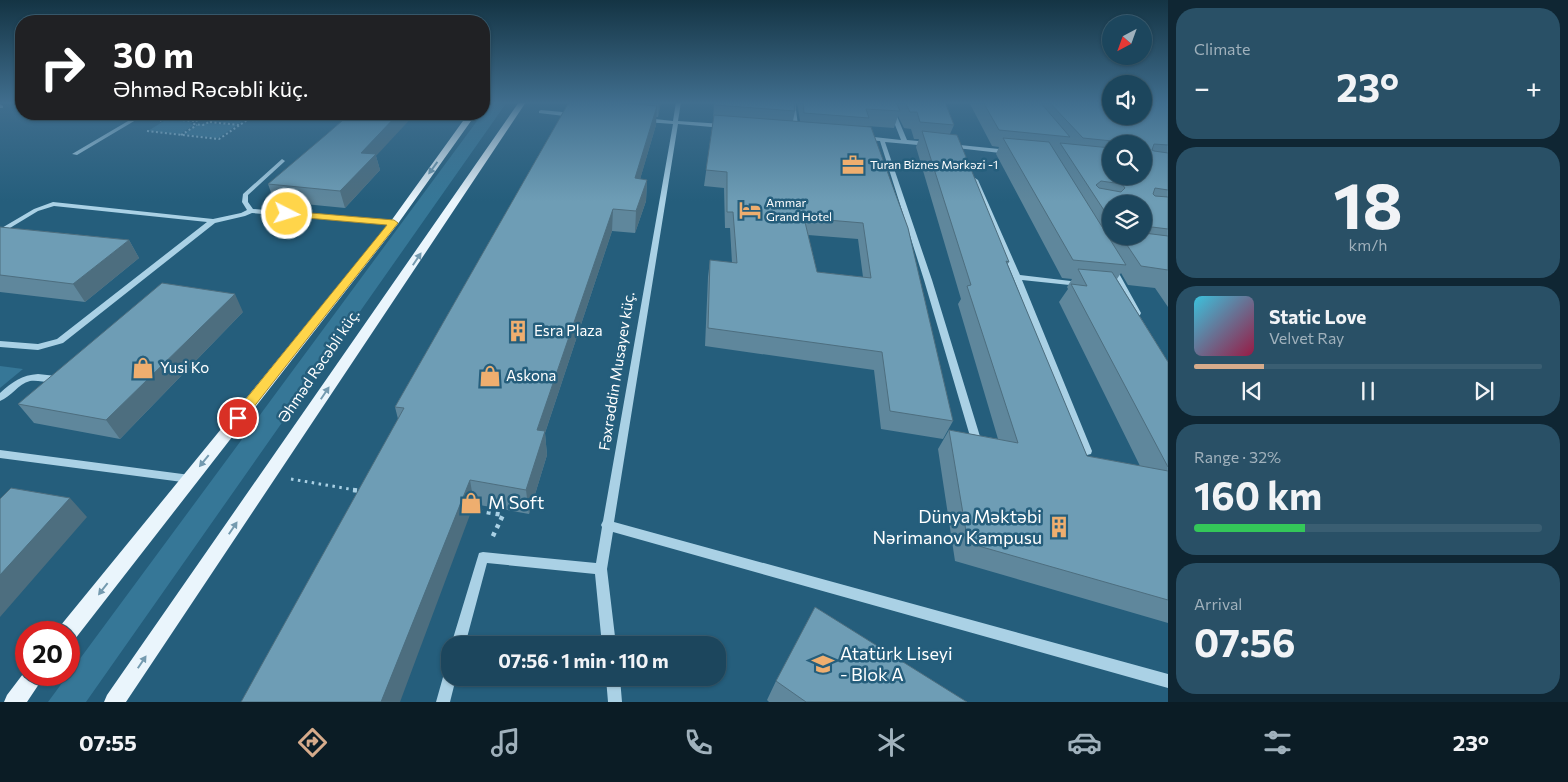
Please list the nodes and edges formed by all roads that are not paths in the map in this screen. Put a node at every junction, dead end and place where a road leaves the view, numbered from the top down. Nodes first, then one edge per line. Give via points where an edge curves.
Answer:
1 (108, 135) edge
2 (457, 135) edge
3 (501, 135) edge
4 (673, 135) edge
5 (902, 135) edge
6 (853, 137) edge
7 (882, 140) junction
8 (905, 142) junction
9 (933, 144) edge
10 (942, 145) edge
11 (961, 147) junction
12 (1016, 152) edge
13 (75, 154) dead end
14 (965, 156) edge
15 (282, 161) dead end
16 (972, 173) edge
17 (252, 211) junction
18 (213, 221) junction
19 (394, 223) junction
20 (0, 232) edge
21 (1109, 264) edge
22 (1017, 277) junction
23 (1085, 285) edge
24 (1105, 287) edge
25 (1124, 289) junction
26 (1142, 322) edge
27 (0, 344) edge
28 (56, 379) edge
29 (0, 398) edge
30 (978, 443) edge
31 (1087, 452) edge
32 (0, 454) edge
33 (190, 479) junction
34 (608, 525) junction
35 (601, 569) junction
36 (77, 621) edge
37 (461, 636) edge
38 (608, 636) edge
39 (1168, 681) edge
40 (26, 686) edge
41 (447, 686) edge
42 (614, 686) edge
43 (14, 702) edge
44 (114, 702) edge
45 (442, 702) edge
46 (615, 702) edge

1 - 13 street
2 -> 19 main road, Əhməd Rəcəbli küç.
44 -> 3 main road, Əhməd Rəcəbli küç.
4 - 34 street, Fəxrəddin Musayev küç.
5 - 8 street
6 - 7 street
7 - 8 street
7 - 30 street
8 - 9 street
10 - 11 street
11 - 12 street
11 - 14 street
15 - 17 street via 245,195 245,202
16 - 22 street
17 - 18 lane
17 - 19 lane
18 - 20 lane via 53,204 36,210
18 - 27 street via 60,341 37,348
19 -> 33 main road, Əhməd Rəcəbli küç.
21 - 25 lane
22 - 23 lane
22 - 31 street
24 - 25 lane
25 - 26 street
28 - 29 street via 35,376 17,382
32 - 33 street
33 -> 36 main road, Əhməd Rəcəbli küç.
34 - 35 street, Fəxrəddin Musayev küç.
34 - 39 street
35 - 37 street via 483,557
35 - 38 street, Fəxrəddin Musayev küç.
40 - 43 main road
41 - 45 street
42 - 46 street

